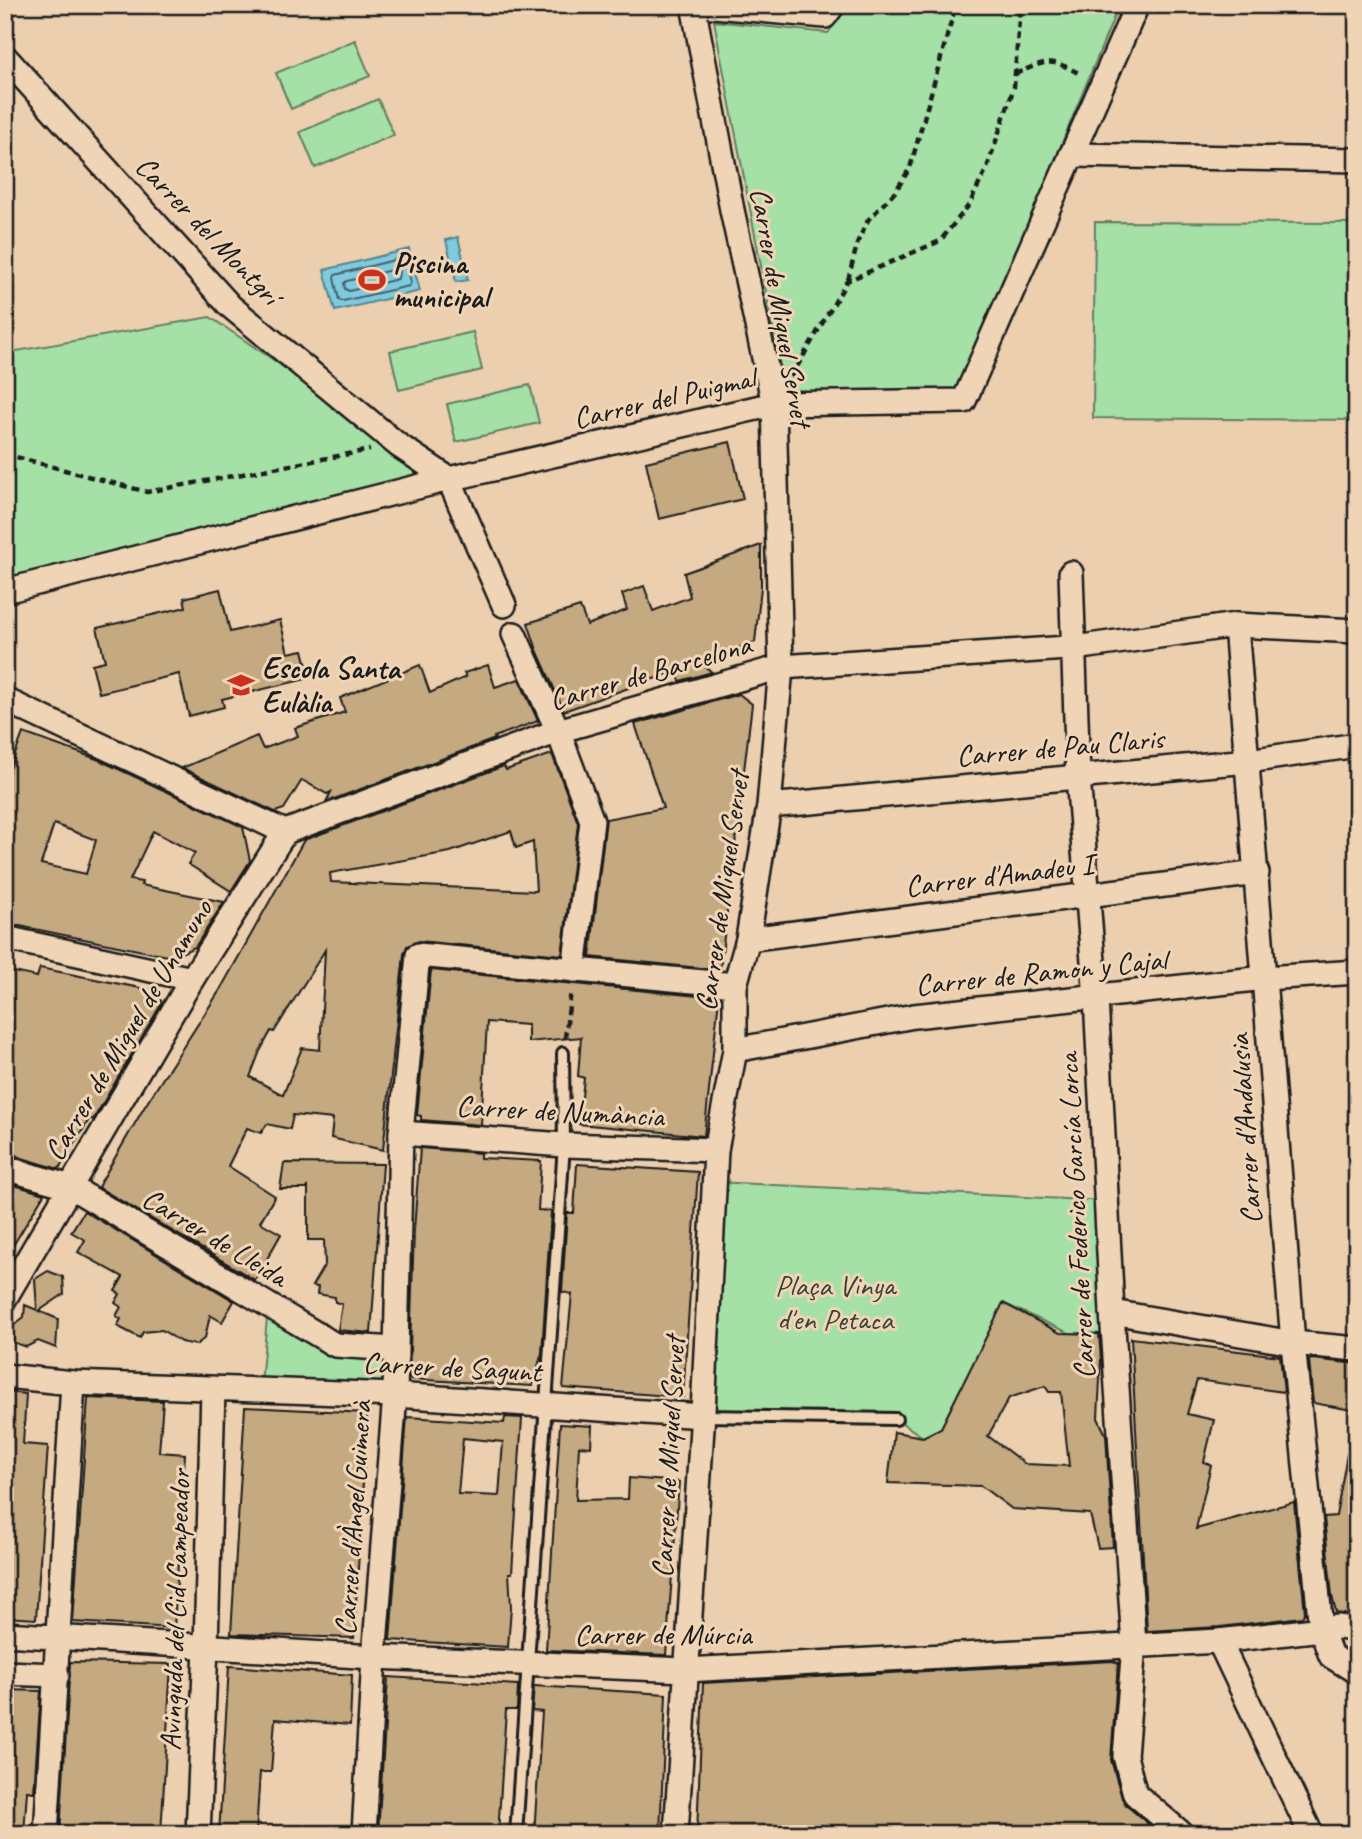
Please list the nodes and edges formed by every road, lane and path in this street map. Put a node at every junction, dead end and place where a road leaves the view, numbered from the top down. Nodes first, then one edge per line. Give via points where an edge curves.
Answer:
1 (693, 5) edge
2 (703, 5) edge
3 (833, 5) edge
4 (953, 5) edge
5 (1020, 5) edge
6 (1137, 5) edge
7 (5, 57) edge
8 (1015, 74) junction
9 (1101, 86) junction
10 (1071, 155) junction
11 (1357, 160) edge
12 (848, 281) junction
13 (774, 404) junction
14 (398, 444) junction
15 (5, 454) edge
16 (449, 479) junction
17 (1071, 573) dead end
18 (5, 591) edge
19 (503, 605) dead end
20 (1236, 625) junction
21 (1357, 631) edge
22 (514, 634) dead end
23 (1074, 648) junction
24 (780, 667) junction
25 (7, 706) edge
26 (558, 731) junction
27 (1357, 745) edge
28 (1248, 761) junction
29 (1078, 777) junction
30 (769, 806) junction
31 (285, 832) junction
32 (1257, 873) junction
33 (1088, 896) junction
34 (5, 938) edge
35 (748, 939) junction
36 (574, 970) junction
37 (1357, 972) edge
38 (1265, 978) junction
39 (192, 979) junction
40 (735, 985) junction
41 (1096, 998) junction
42 (734, 1050) junction
43 (563, 1053) joint
44 (401, 1133) junction
45 (565, 1145) junction
46 (716, 1150) junction
47 (5, 1168) edge
48 (71, 1188) junction
49 (5, 1298) edge
50 (1112, 1312) junction
51 (1293, 1343) junction
52 (394, 1349) junction
53 (1357, 1349) edge
54 (5, 1376) edge
55 (73, 1383) junction
56 (213, 1389) junction
57 (395, 1395) junction
58 (545, 1404) junction
59 (703, 1416) junction
60 (896, 1419) dead end
61 (1321, 1629) junction
62 (1357, 1630) edge
63 (5, 1634) edge
64 (59, 1638) junction
65 (1219, 1641) junction
66 (1134, 1645) junction
67 (206, 1647) junction
68 (374, 1657) junction
69 (527, 1665) junction
70 (686, 1670) junction
71 (5, 1672) edge
72 (1357, 1672) edge
73 (57, 1675) junction
74 (46, 1834) edge
75 (198, 1834) edge
76 (363, 1834) edge
77 (516, 1834) edge
78 (676, 1834) edge
79 (1182, 1834) edge
80 (1311, 1834) edge

1 - 13 street, Carrer de Miquel Servet
2 - 3 street via 825,16
4 - 12 path via 910,168 868,220
5 - 8 path
6 - 9 street, Carrer del Puigmal
7 - 14 street, Carrer del Montgrí via 230,306
8 - 9 path via 1056,62
8 - 12 path via 987,168 969,205 940,241
9 - 10 street, Carrer del Puigmal
10 - 11 street
10 - 13 street, Carrer del Puigmal via 964,401
12 - 13 path
13 - 16 street, Carrer del Puigmal
13 - 24 street, Carrer de Miquel Servet
14 - 15 path via 147,492
14 - 16 street, Carrer del Montgrí
16 - 18 street, Carrer del Puigmal
16 - 19 street
17 - 23 street, Carrer de Federico García Lorca
20 - 21 street, Carrer de Barcelona
20 - 23 street, Carrer de Barcelona
20 - 28 street, Carrer d'Andalusia
22 - 26 street
23 - 24 street, Carrer de Barcelona
23 - 29 street, Carrer de Federico García Lorca
24 - 26 street, Carrer de Barcelona
24 - 30 street, Carrer de Miquel Servet
25 - 31 street
26 - 31 street, Carrer de Barcelona
26 - 36 street via 592,821
27 - 28 street, Carrer de Pau Claris
28 - 29 street, Carrer de Pau Claris
28 - 32 street, Carrer d'Andalusia
29 - 30 street, Carrer de Pau Claris
29 - 33 street, Carrer de Federico García Lorca
30 - 35 street, Carrer de Miquel Servet
31 - 39 street, Carrer de Miguel de Unamuno
32 - 33 street, Carrer d'Amadeu I
32 - 38 street, Carrer d'Andalusia
33 - 35 street, Carrer d'Amadeu I
33 - 41 street, Carrer de Federico García Lorca
34 - 39 street
35 - 40 street, Carrer de Miquel Servet
36 - 40 street
36 - 43 path
36 - 44 street, Carrer d'Àngel Guimerà via 418,955
37 - 38 street, Carrer de Ramon y Cajal
38 - 41 street, Carrer de Ramon y Cajal
38 - 51 street, Carrer d'Andalusia
39 - 48 street, Carrer de Miguel de Unamuno
40 - 42 street, Carrer de Miquel Servet
41 - 42 street, Carrer de Ramon y Cajal via 914,1016
41 - 50 street, Carrer de Federico García Lorca
42 - 46 street, Carrer de Miquel Servet
43 - 45 lane
44 - 45 street, Carrer de Numància
44 - 52 street, Carrer d'Àngel Guimerà
45 - 46 street, Carrer de Numància
45 - 58 lane
46 - 59 street, Carrer de Miquel Servet
47 - 48 street, Carrer de Lleida
48 - 49 street, Carrer de Miguel de Unamuno
48 - 52 street, Carrer de Lleida via 335,1345
50 - 51 street
50 - 66 street, Carrer de Federico García Lorca
51 - 53 street
51 - 61 street, Carrer d'Andalusia
52 - 57 street, Carrer d'Àngel Guimerà
54 - 55 street, Carrer de Sagunt
55 - 56 street, Carrer de Sagunt
55 - 64 street
56 - 57 street, Carrer de Sagunt
56 - 67 street, Avinguda del Cid Campeador
57 - 58 street, Carrer de Sagunt
57 - 68 street, Carrer d'Àngel Guimerà
58 - 59 street, Carrer de Sagunt
58 - 69 lane
59 - 60 lane, Carrer de Sagunt
59 - 70 street, Carrer de Miquel Servet
61 - 62 street, Carrer de Múrcia
61 - 65 street, Carrer de Múrcia
61 - 72 street via 1331,1656
63 - 64 street, Carrer de Múrcia
64 - 67 street, Carrer de Múrcia
64 - 73 street
65 - 66 street, Carrer de Múrcia
65 - 80 street
66 - 70 street, Carrer de Múrcia
66 - 79 street, Carrer de Federico García Lorca via 1125,1756 1135,1794
67 - 68 street, Carrer de Múrcia
67 - 75 street, Avinguda del Cid Campeador
68 - 69 street, Carrer de Múrcia
68 - 76 street, Carrer d'Àngel Guimerà
69 - 70 street, Carrer de Múrcia
69 - 77 lane
70 - 78 street, Carrer de Miquel Servet
71 - 73 street
73 - 74 street

